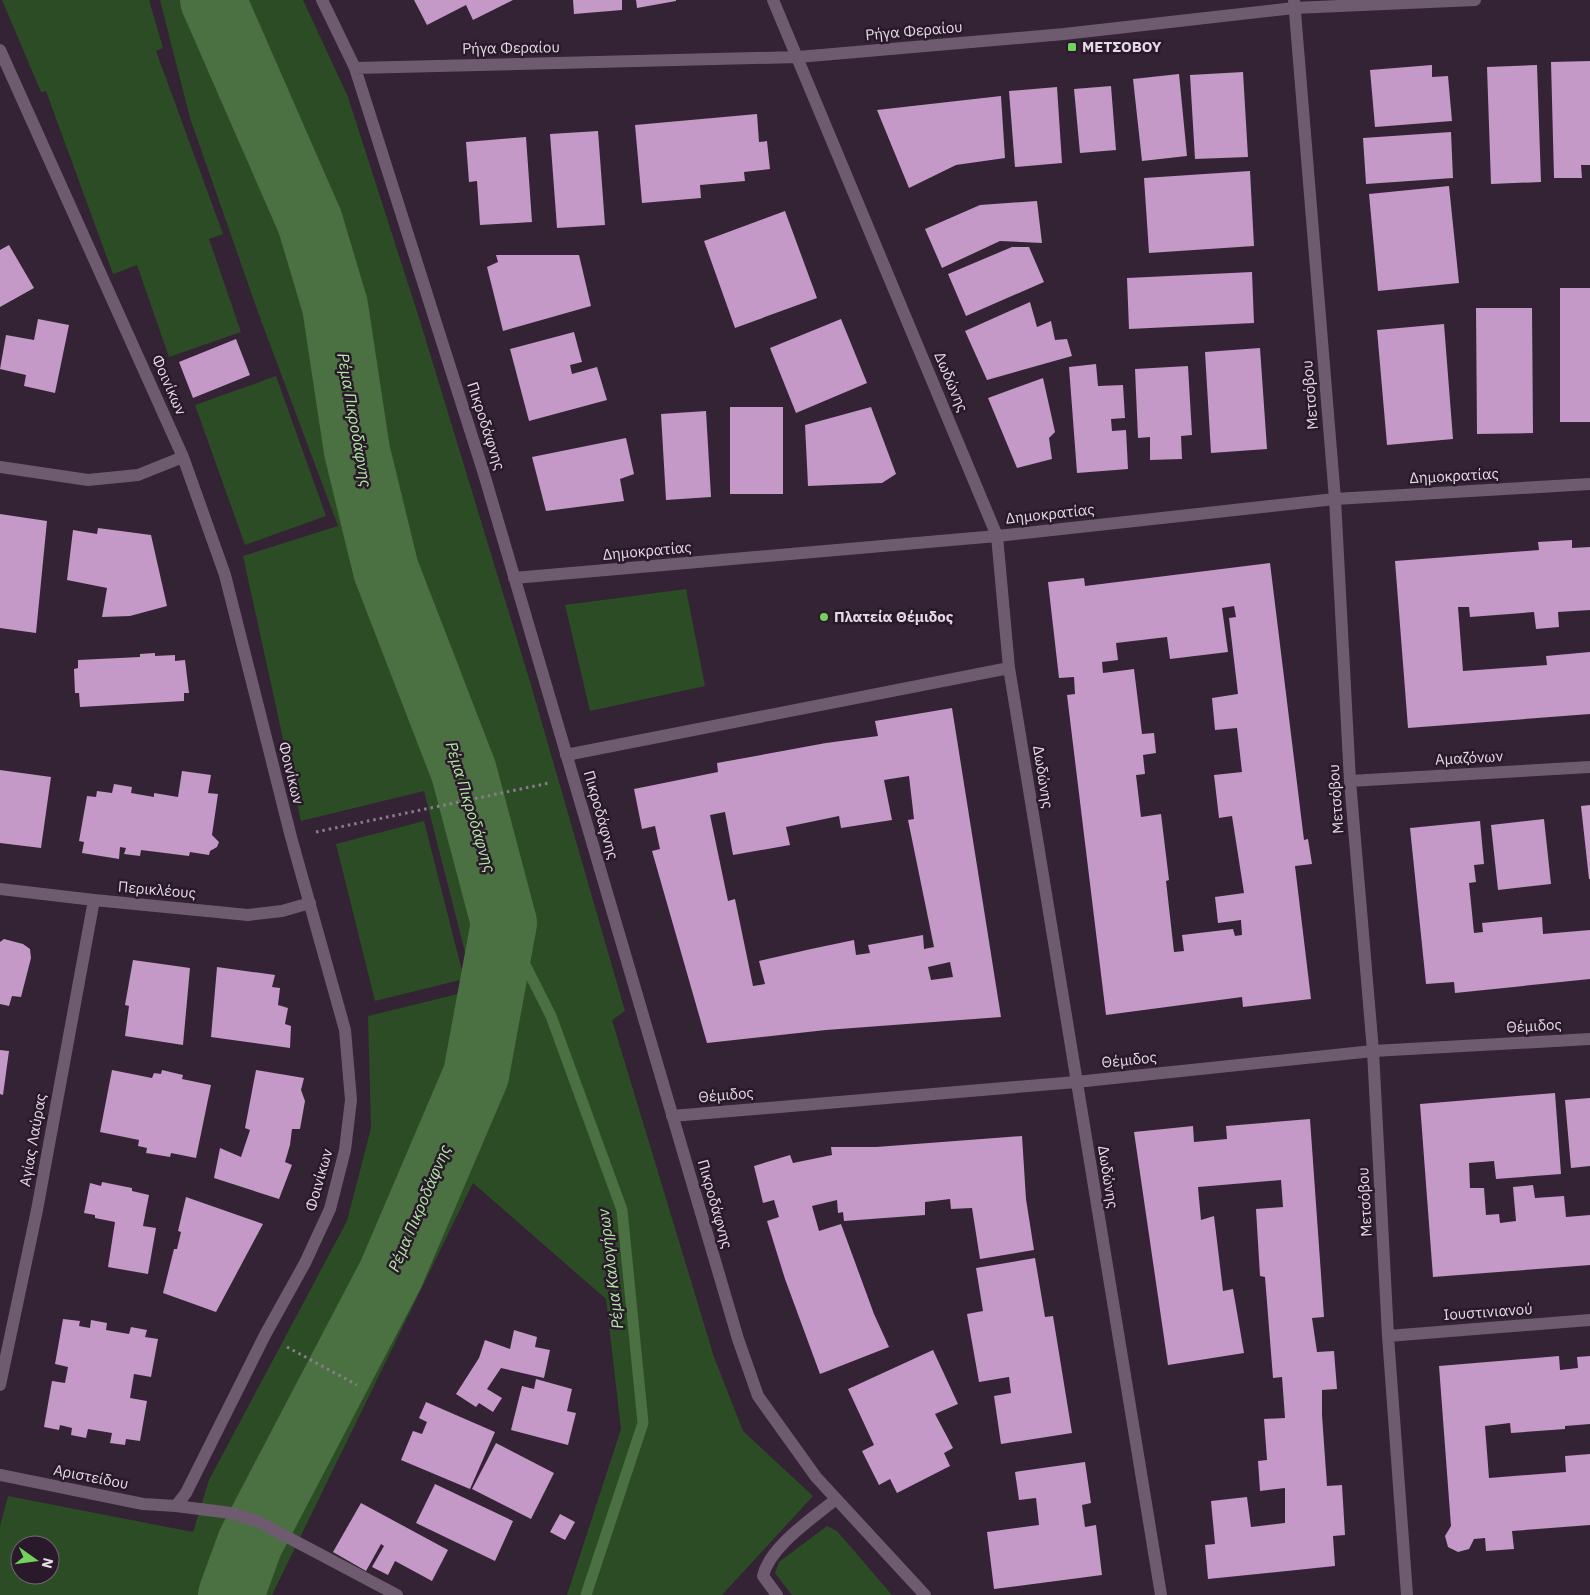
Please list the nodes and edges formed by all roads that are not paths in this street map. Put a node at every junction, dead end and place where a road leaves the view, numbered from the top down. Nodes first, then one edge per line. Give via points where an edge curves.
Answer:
1 (322, 0) edge
2 (773, 0) edge
3 (1475, 0) edge
4 (1294, 4) edge
5 (0, 50) edge
6 (798, 57) junction
7 (355, 68) junction
8 (183, 458) junction
9 (0, 467) edge
10 (1590, 484) edge
11 (1336, 499) junction
12 (997, 536) junction
13 (514, 578) junction
14 (1009, 668) junction
15 (566, 755) junction
16 (1590, 767) edge
17 (1350, 781) junction
18 (0, 889) edge
19 (94, 900) junction
20 (310, 903) junction
21 (1590, 1039) edge
22 (1373, 1051) junction
23 (1076, 1082) junction
24 (672, 1116) junction
25 (1590, 1320) edge
26 (1388, 1336) junction
27 (0, 1385) edge
28 (0, 1475) edge
29 (836, 1499) junction
30 (176, 1506) junction
31 (396, 1595) edge
32 (778, 1595) edge
33 (925, 1595) edge
34 (1161, 1595) edge
35 (1407, 1595) edge

1 - 7 street, Πικροδάφνης
2 - 6 street, Δωδώνης
3 - 4 street, Ρήγα Φεραίου
4 - 6 street, Ρήγα Φεραίου via 1064,34
4 - 11 street, Μετσόβου
5 - 8 street, Φοινίκων
6 - 7 street, Ρήγα Φεραίου
6 - 12 street, Δωδώνης
7 - 13 street, Πικροδάφνης
8 - 9 street via 138,475 88,480
8 - 20 street, Φοινίκων via 225,576
10 - 11 street, Δημοκρατίας
11 - 12 street, Δημοκρατίας
11 - 17 street, Μετσόβου
12 - 13 street, Δημοκρατίας
12 - 14 street, Δωδώνης
13 - 15 street, Πικροδάφνης
14 - 15 street
14 - 23 street, Δωδώνης
15 - 24 street, Πικροδάφνης
16 - 17 street, Αμαζόνων
17 - 22 street, Μετσόβου
18 - 19 street, Περικλέους
19 - 20 street, Περικλέους via 248,915
19 - 27 street, Αγίας Λαύρας via 37,1210
20 - 30 street, Φοινίκων via 345,1030 351,1100 345,1150 330,1209 305,1263 186,1493
21 - 22 street, Θέμιδος
22 - 23 street, Θέμιδος
22 - 26 street, Μετσόβου
23 - 24 street, Θέμιδος
23 - 34 street, Δωδώνης
24 - 29 street, Πικροδάφνης via 738,1340 758,1396 816,1478
25 - 26 street, Ιουστινιανού
26 - 35 street, Μετσόβου
28 - 30 street, Αριστείδου via 143,1504
29 - 32 street via 766,1563 763,1576
29 - 33 street, Πικροδάφνης
30 - 31 street, Αριστείδου via 257,1521

